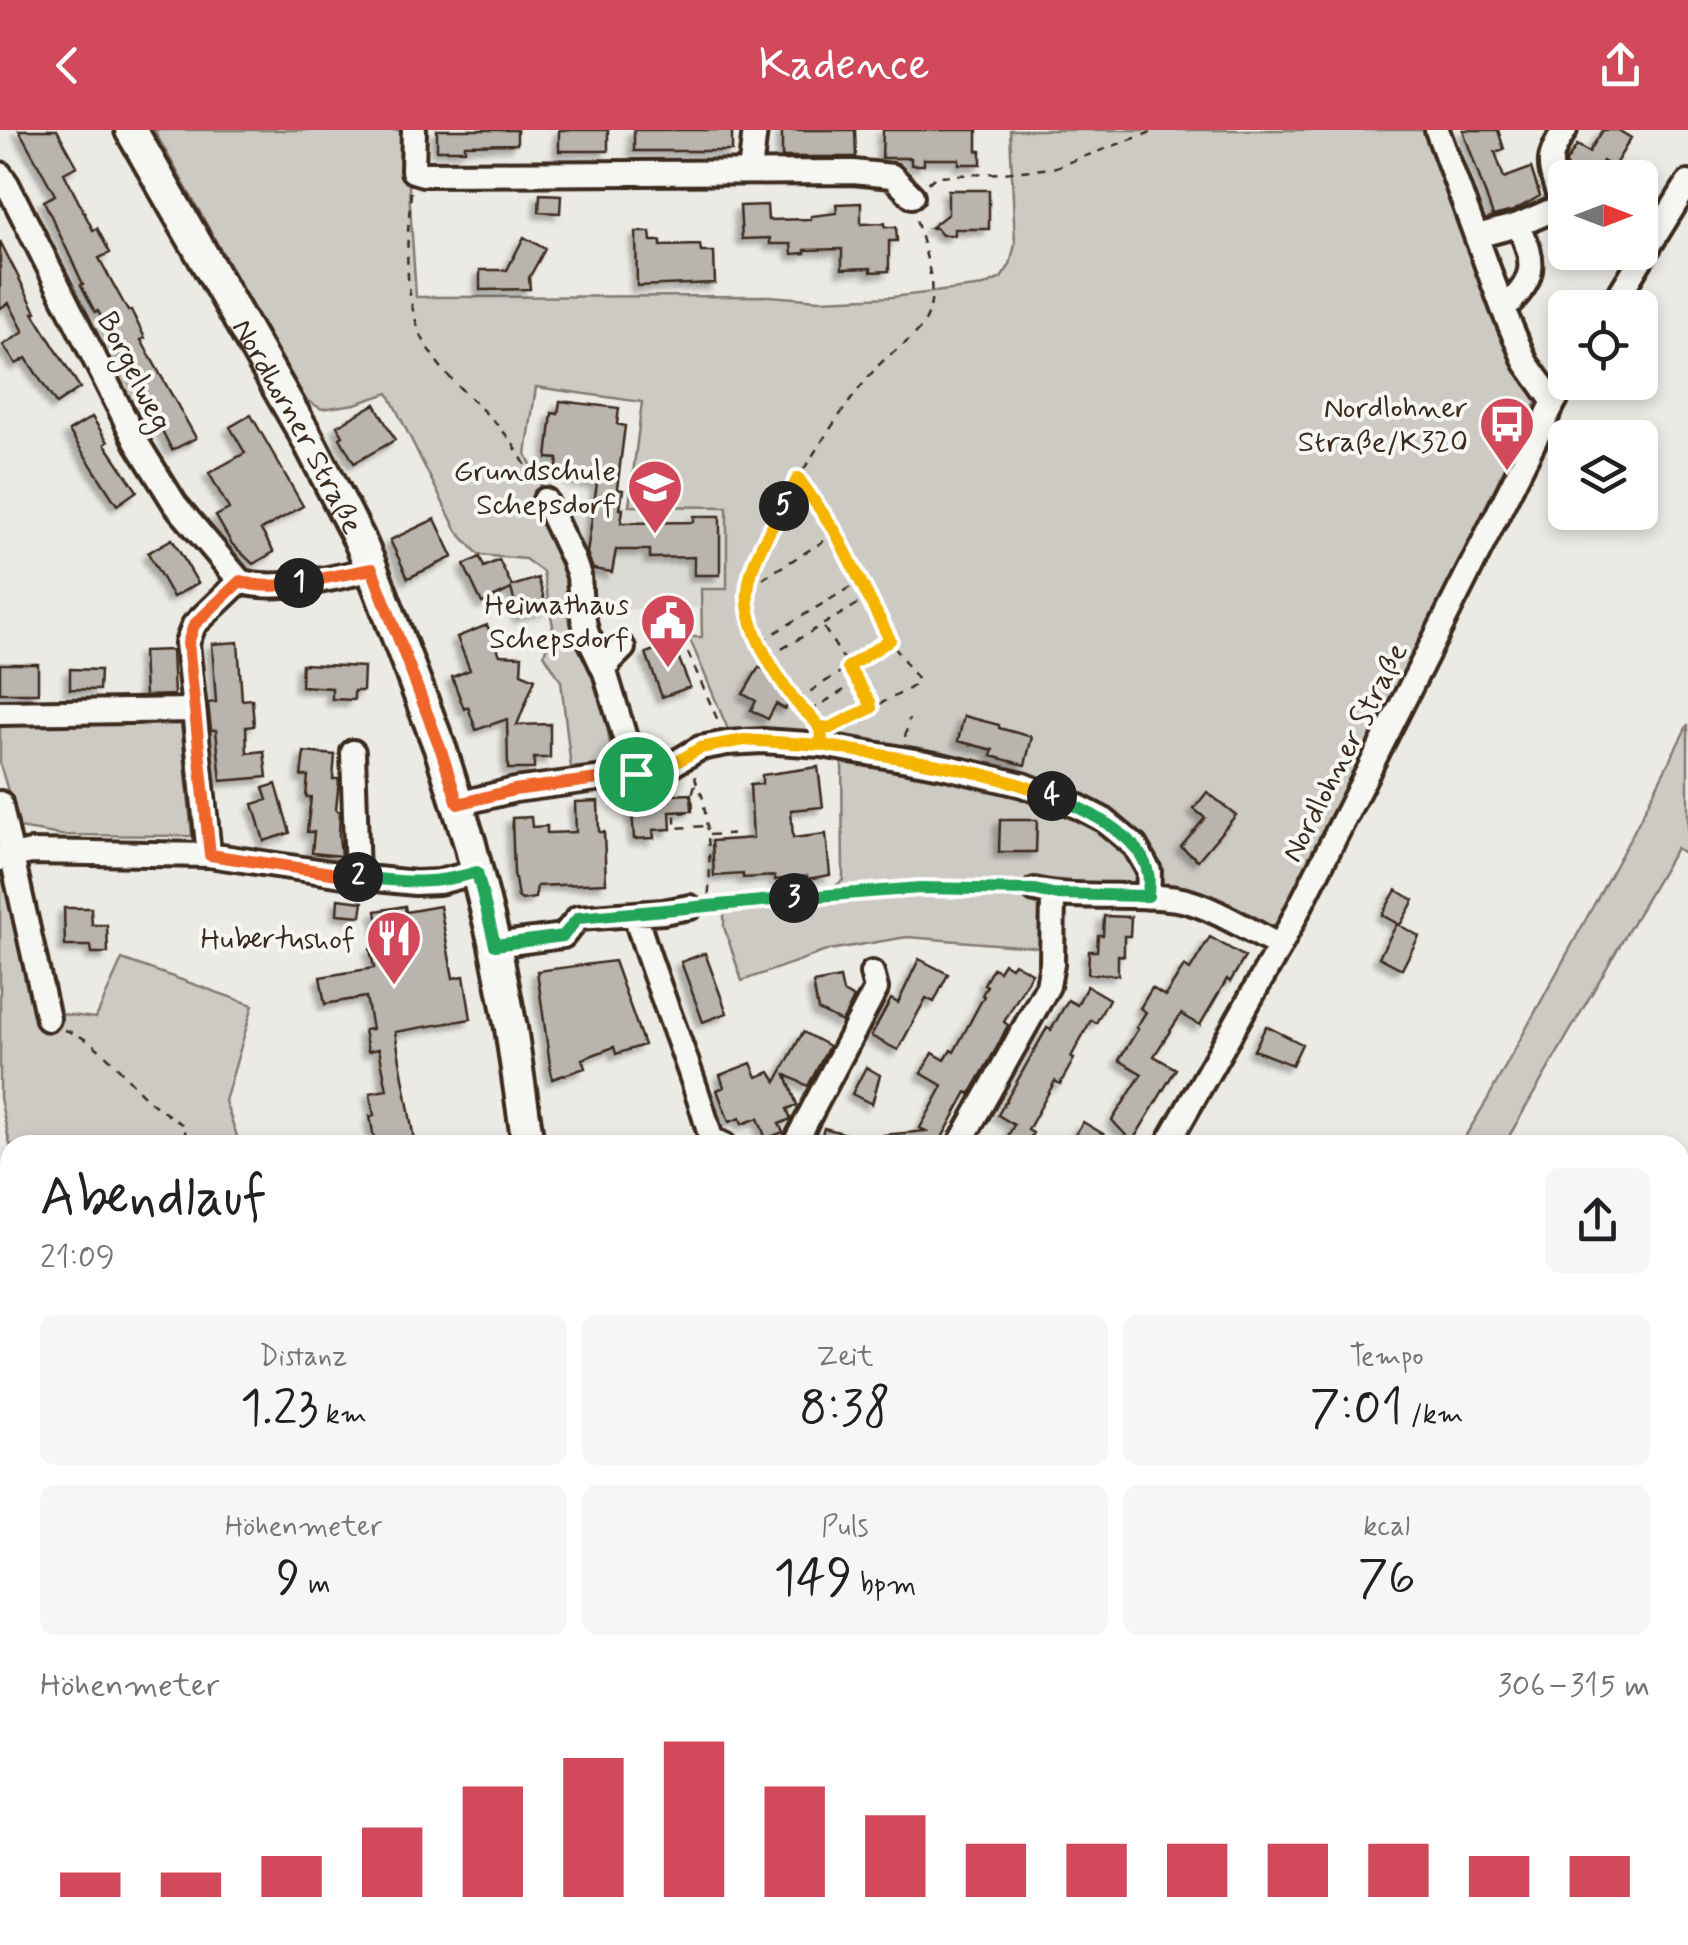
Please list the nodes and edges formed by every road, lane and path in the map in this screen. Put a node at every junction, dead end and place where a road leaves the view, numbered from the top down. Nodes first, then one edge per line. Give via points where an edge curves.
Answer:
1 (131, 130) edge
2 (414, 130) edge
3 (755, 130) edge
4 (1157, 130) edge
5 (1437, 130) edge
6 (1564, 130) edge
7 (414, 171) junction
8 (750, 172) junction
9 (0, 174) edge
10 (1688, 183) edge
11 (912, 196) junction
12 (1518, 224) junction
13 (1477, 236) junction
14 (1622, 290) edge
15 (1503, 309) junction
16 (1548, 382) edge
17 (1556, 400) edge
18 (798, 478) junction
19 (545, 500) joint
20 (835, 531) junction
21 (372, 569) junction
22 (240, 581) junction
23 (859, 582) junction
24 (748, 588) junction
25 (868, 598) junction
26 (823, 626) junction
27 (680, 640) dead end
28 (890, 640) junction
29 (760, 642) junction
30 (623, 648) dead end
31 (767, 657) junction
32 (848, 667) junction
33 (605, 672) junction
34 (857, 682) junction
35 (796, 700) junction
36 (871, 708) junction
37 (194, 710) junction
38 (808, 712) junction
39 (0, 713) edge
40 (822, 736) junction
41 (727, 743) junction
42 (353, 752) dead end
43 (636, 774) junction
44 (696, 784) dead end
45 (702, 792) dead end
46 (0, 803) edge
47 (458, 804) junction
48 (706, 826) junction
49 (740, 833) dead end
50 (708, 835) junction
51 (210, 855) junction
52 (6, 857) edge
53 (477, 872) junction
54 (357, 877) junction
55 (1044, 892) junction
56 (1148, 896) junction
57 (690, 907) dead end
58 (635, 914) junction
59 (495, 945) junction
60 (1280, 946) junction
61 (872, 974) dead end
62 (48, 1018) joint
63 (185, 1135) edge
64 (527, 1135) edge
65 (712, 1135) edge
66 (799, 1135) edge
67 (965, 1135) edge
68 (1173, 1135) edge

1 - 21 main road, Nordhorner Straße via 306,436
2 - 7 street
3 - 8 street
4 - 11 path via 1053,168 937,176
5 - 13 street
6 - 12 street via 1550,154 1560,200 1555,210
7 - 8 street
7 - 19 path via 409,297 423,341 506,435
8 - 11 street via 892,176
9 - 22 street, Borgelweg via 137,443 175,504
10 - 14 street
11 - 18 path via 927,261 929,312 919,330 878,365
12 - 13 street
12 - 15 street via 1528,243 1530,274
13 - 15 street
15 - 16 street via 1526,363
17 - 60 street, Nordlohner Straße
18 - 20 path
18 - 24 path
19 - 33 street via 579,576 587,634
20 - 23 path
20 - 24 path
21 - 22 street via 276,586
21 - 47 main road, Nordhorner Straße
22 - 37 street via 194,625 188,643
23 - 25 path
23 - 29 path
24 - 29 path
25 - 26 path
25 - 28 path
26 - 31 path
26 - 32 path
27 - 41 path
28 - 32 path
28 - 36 path via 917,683
29 - 31 path
30 - 33 street
31 - 35 path
32 - 34 path
32 - 35 path
33 - 43 street
34 - 36 path
34 - 38 path
35 - 38 path
36 - 40 path
37 - 39 street
37 - 51 street
38 - 40 path
40 - 41 street
40 - 56 street via 1022,784 1079,807 1135,846 1148,871
41 - 43 street via 700,748 664,770
42 - 54 street
43 - 47 street
44 - 48 path via 693,812 675,813 675,828
45 - 48 path
46 - 52 street
47 - 53 main road, Nordhorner Straße
48 - 50 path
49 - 50 path
50 - 55 path via 707,904 920,888
51 - 52 street
51 - 54 street
52 - 62 street
53 - 54 street via 415,883
53 - 59 main road, Nordhorner Straße
55 - 56 street
55 - 67 street via 1048,986
56 - 60 street via 1185,901
57 - 58 street
58 - 59 street via 578,918 563,936
58 - 65 street
59 - 64 main road, Nordhorner Straße
60 - 68 street, Nordlohner Straße
61 - 66 street via 876,989
62 - 63 path via 94,1044 150,1102 186,1127

